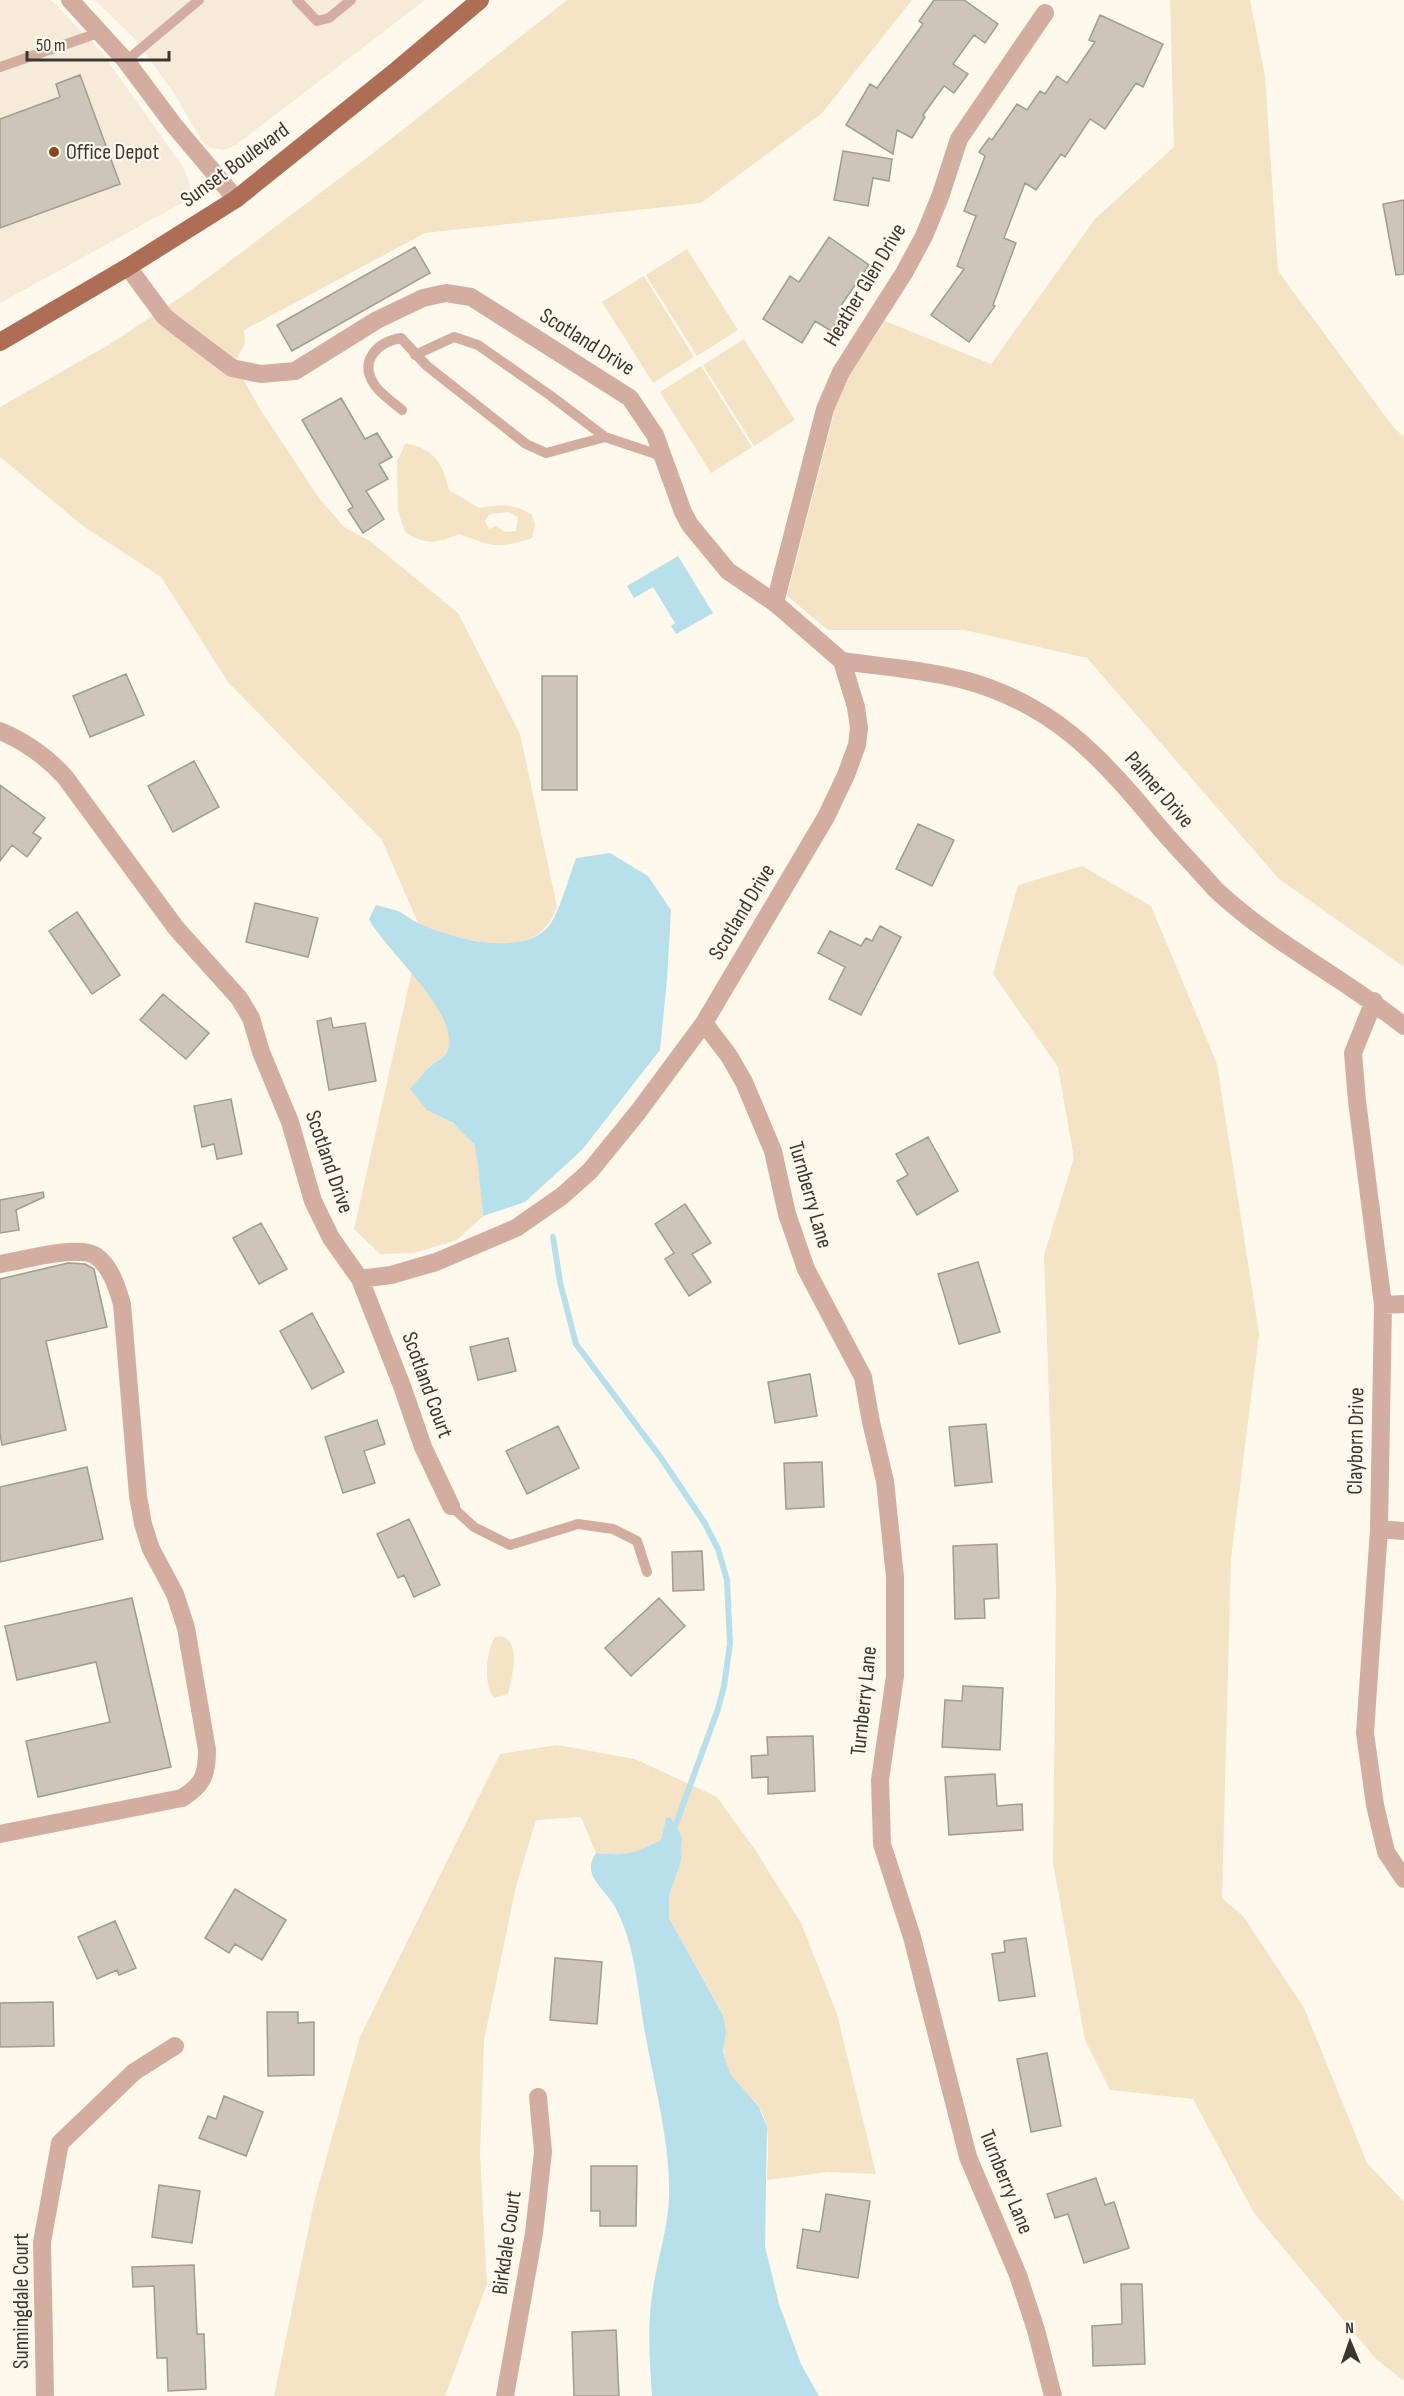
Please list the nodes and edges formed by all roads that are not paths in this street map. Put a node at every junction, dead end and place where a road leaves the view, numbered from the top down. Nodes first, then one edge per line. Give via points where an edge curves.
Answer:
1 (70, 0) edge
2 (199, 0) edge
3 (297, 0) edge
4 (351, 0) edge
5 (480, 0) edge
6 (1045, 13) dead end
7 (101, 32) junction
8 (126, 62) junction
9 (0, 67) edge
10 (236, 199) junction
11 (128, 267) junction
12 (0, 342) edge
13 (415, 355) junction
14 (402, 410) dead end
15 (604, 437) junction
16 (662, 456) junction
17 (775, 603) junction
18 (842, 661) junction
19 (0, 731) edge
20 (1374, 1001) junction
21 (704, 1023) junction
22 (1404, 1026) edge
23 (0, 1264) edge
24 (360, 1279) junction
25 (1404, 1304) edge
26 (1383, 1305) junction
27 (451, 1506) joint
28 (1378, 1529) junction
29 (1404, 1531) edge
30 (646, 1572) dead end
31 (0, 1834) edge
32 (1404, 1879) edge
33 (175, 2046) dead end
34 (538, 2097) dead end
35 (45, 2396) edge
36 (505, 2396) edge
37 (1053, 2396) edge

1 - 7 street
2 - 8 lane
3 - 4 lane via 317,21 328,18
5 - 10 main road, Sunset Boulevard
6 - 17 street, Heather Glen Drive via 959,139 924,236 841,372 825,409
7 - 8 street
7 - 9 lane
8 - 10 street
10 - 11 main road, Sunset Boulevard
11 - 12 main road, Sunset Boulevard
11 - 16 street, Scotland Drive via 175,325 232,368 261,374 295,371 376,320 423,297 446,293 471,297 630,398 655,435
13 - 14 lane via 401,338 378,346 370,355 368,367 374,384
13 - 15 lane via 454,337 477,345
13 - 15 lane via 526,444 546,453
15 - 16 lane
16 - 17 street, Scotland Drive via 690,525 728,571
17 - 18 street, Scotland Drive
18 - 20 street, Palmer Drive via 966,681 1031,706 1097,755 1232,905 1269,934
18 - 21 street, Scotland Drive via 859,728 846,775 826,817
19 - 24 street, Scotland Drive via 49,759 176,928 239,998 252,1018 261,1052 278,1089 313,1201 331,1238
20 - 22 street, Palmer Drive
20 - 26 street, Clayborn Drive via 1353,1053
21 - 24 street, Scotland Drive via 590,1171 545,1209 516,1228 436,1262
21 - 37 street, Turnberry Lane via 744,1082 773,1151 787,1214 806,1269 863,1377 885,1481 895,1577 895,1676 880,1780 882,1844 912,1937 968,2157 1018,2275
23 - 31 street via 71,1251 90,1253 107,1268 115,1284 122,1304 143,1524 186,1628 207,1750 203,1779 182,1798
24 - 27 street, Scotland Court via 423,1447
25 - 26 street
26 - 28 street, Clayborn Drive
27 - 30 lane via 474,1527 510,1545 578,1524 613,1529 636,1541
28 - 29 street
28 - 32 street, Clayborn Drive via 1365,1733 1386,1851
33 - 35 street, Sunningdale Court via 134,2072 60,2143 42,2242
34 - 36 street, Birkdale Court via 543,2152 534,2233

